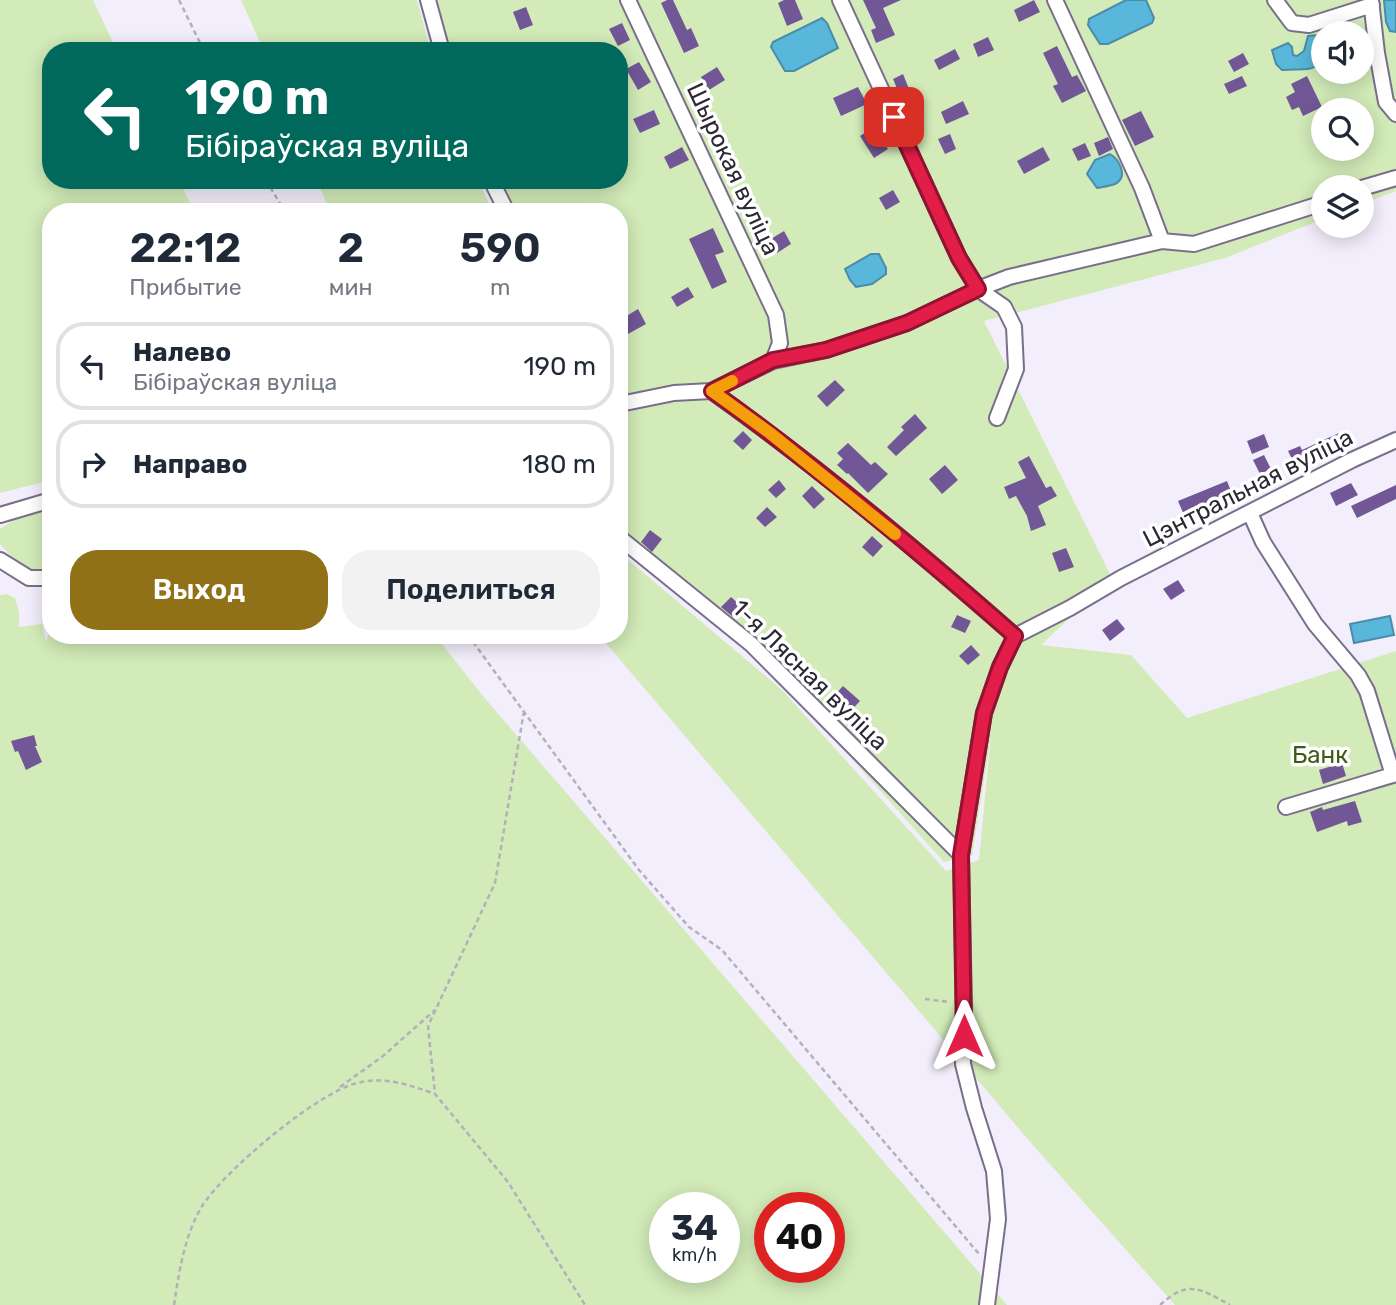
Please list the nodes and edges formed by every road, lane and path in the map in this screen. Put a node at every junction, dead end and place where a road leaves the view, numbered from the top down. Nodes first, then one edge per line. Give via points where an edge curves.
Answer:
1 (179, 0) edge
2 (428, 0) edge
3 (628, 0) edge
4 (840, 0) edge
5 (1055, 0) edge
6 (1275, 0) edge
7 (1372, 3) edge
8 (200, 42) edge
9 (440, 42) edge
10 (1396, 114) edge
11 (1396, 178) edge
12 (1374, 184) edge
13 (1311, 207) edge
14 (1162, 241) junction
15 (978, 289) junction
16 (773, 360) junction
17 (712, 391) junction
18 (628, 402) edge
19 (998, 418) dead end
20 (1396, 440) edge
21 (42, 503) edge
22 (1250, 513) junction
23 (0, 515) edge
24 (628, 544) edge
25 (0, 561) edge
26 (42, 578) edge
27 (1015, 636) junction
28 (475, 644) edge
29 (523, 710) junction
30 (1394, 774) edge
31 (1286, 807) dead end
32 (961, 855) junction
33 (925, 999) dead end
34 (436, 1008) junction
35 (964, 1008) junction
36 (337, 1089) junction
37 (435, 1094) junction
38 (993, 1271) junction
39 (174, 1305) edge
40 (585, 1305) edge
41 (987, 1305) edge
42 (1160, 1305) edge
43 (1230, 1305) edge

1 - 8 path
2 - 9 street
3 - 16 street, Шырокая вуліца via 776,315 780,343
4 - 15 street via 959,258
5 - 14 street
6 - 7 street via 1292,23 1309,25
7 - 10 street via 1386,102
11 - 12 street
13 - 14 street via 1194,244
14 - 15 street via 1009,277
15 - 16 street via 907,323 826,350
15 - 19 street via 1004,307 1014,327 1016,369
16 - 17 street
17 - 18 street
17 - 27 street via 932,564
20 - 22 street, Цэнтральная вуліца
21 - 23 street
22 - 27 street, Цэнтральная вуліца
22 - 30 street via 1315,624 1367,691
24 - 32 street, 1-я Лясная вуліца via 751,644
25 - 26 street via 29,578
27 - 32 street via 984,713
28 - 29 path
29 - 34 path via 495,883
29 - 38 path via 639,870 689,927 722,950
30 - 31 street
32 - 35 street
33 - 35 path
34 - 36 path via 383,1056
34 - 37 path via 428,1026
35 - 38 street via 963,1064 994,1171 998,1219
36 - 37 path via 380,1081
36 - 39 path via 281,1129 211,1194 186,1244
37 - 40 path via 508,1182
38 - 41 street
42 - 43 path via 1174,1293 1192,1288

